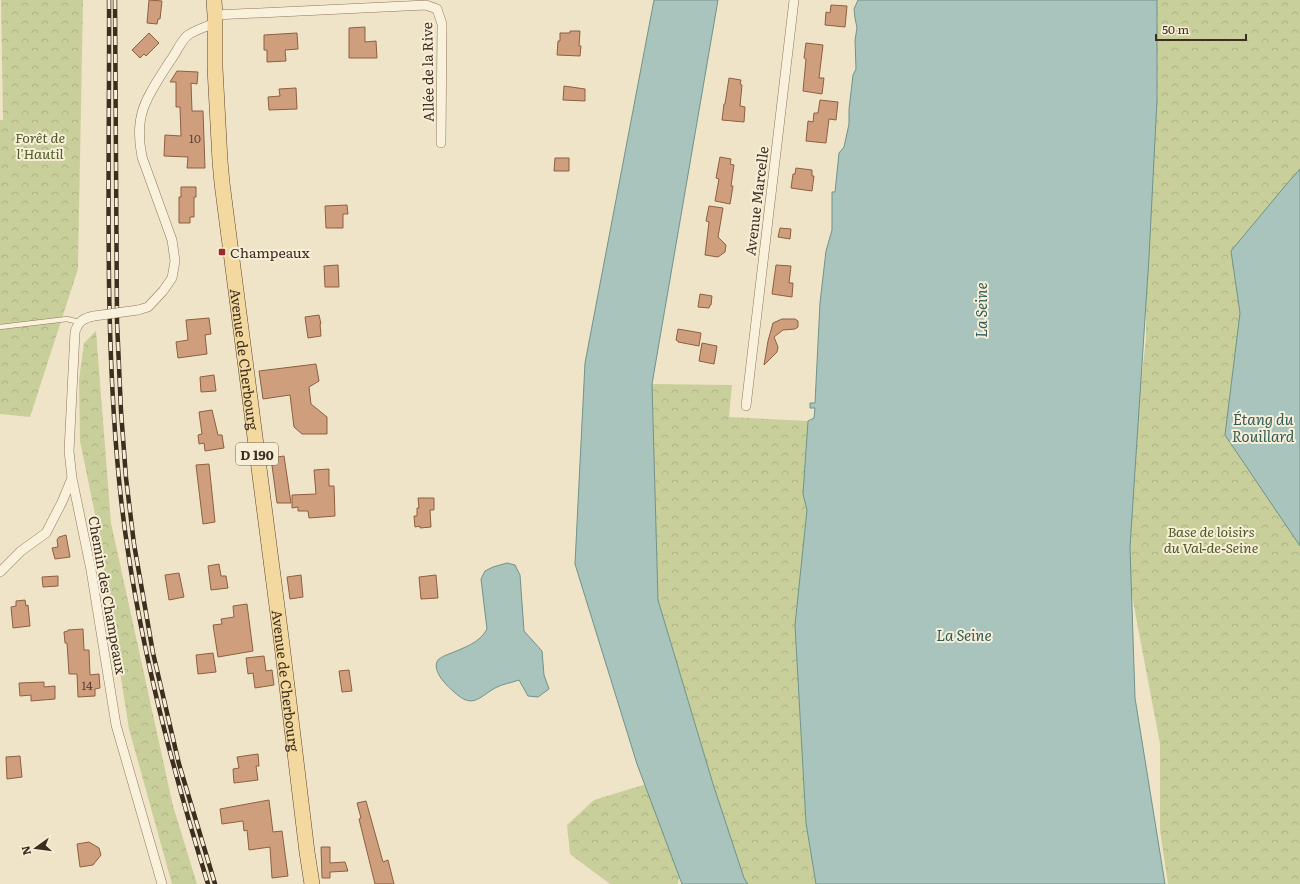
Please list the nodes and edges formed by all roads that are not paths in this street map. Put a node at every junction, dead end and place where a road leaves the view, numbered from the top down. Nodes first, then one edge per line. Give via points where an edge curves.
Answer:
1 (214, 0) edge
2 (794, 0) edge
3 (215, 19) junction
4 (441, 143) dead end
5 (79, 322) junction
6 (0, 327) edge
7 (746, 406) dead end
8 (72, 478) junction
9 (0, 572) edge
10 (162, 884) edge
11 (312, 884) edge

1 - 3 main road, D 190
2 - 7 street, Avenue Marcelle
3 - 4 street, Allée de la Rive via 426,4 437,9 442,24
3 - 5 street, bridge via 188,35 143,106 140,127 141,152 172,240 175,261 172,278 148,307 87,317
3 - 11 main road, Avenue de Cherbourg / D 190 via 220,161 227,232
5 - 6 lane via 67,319
5 - 8 street, Chemin des Champeaux via 75,332 69,451
8 - 9 street via 46,533 21,551
8 - 10 street, Chemin des Champeaux via 116,725

